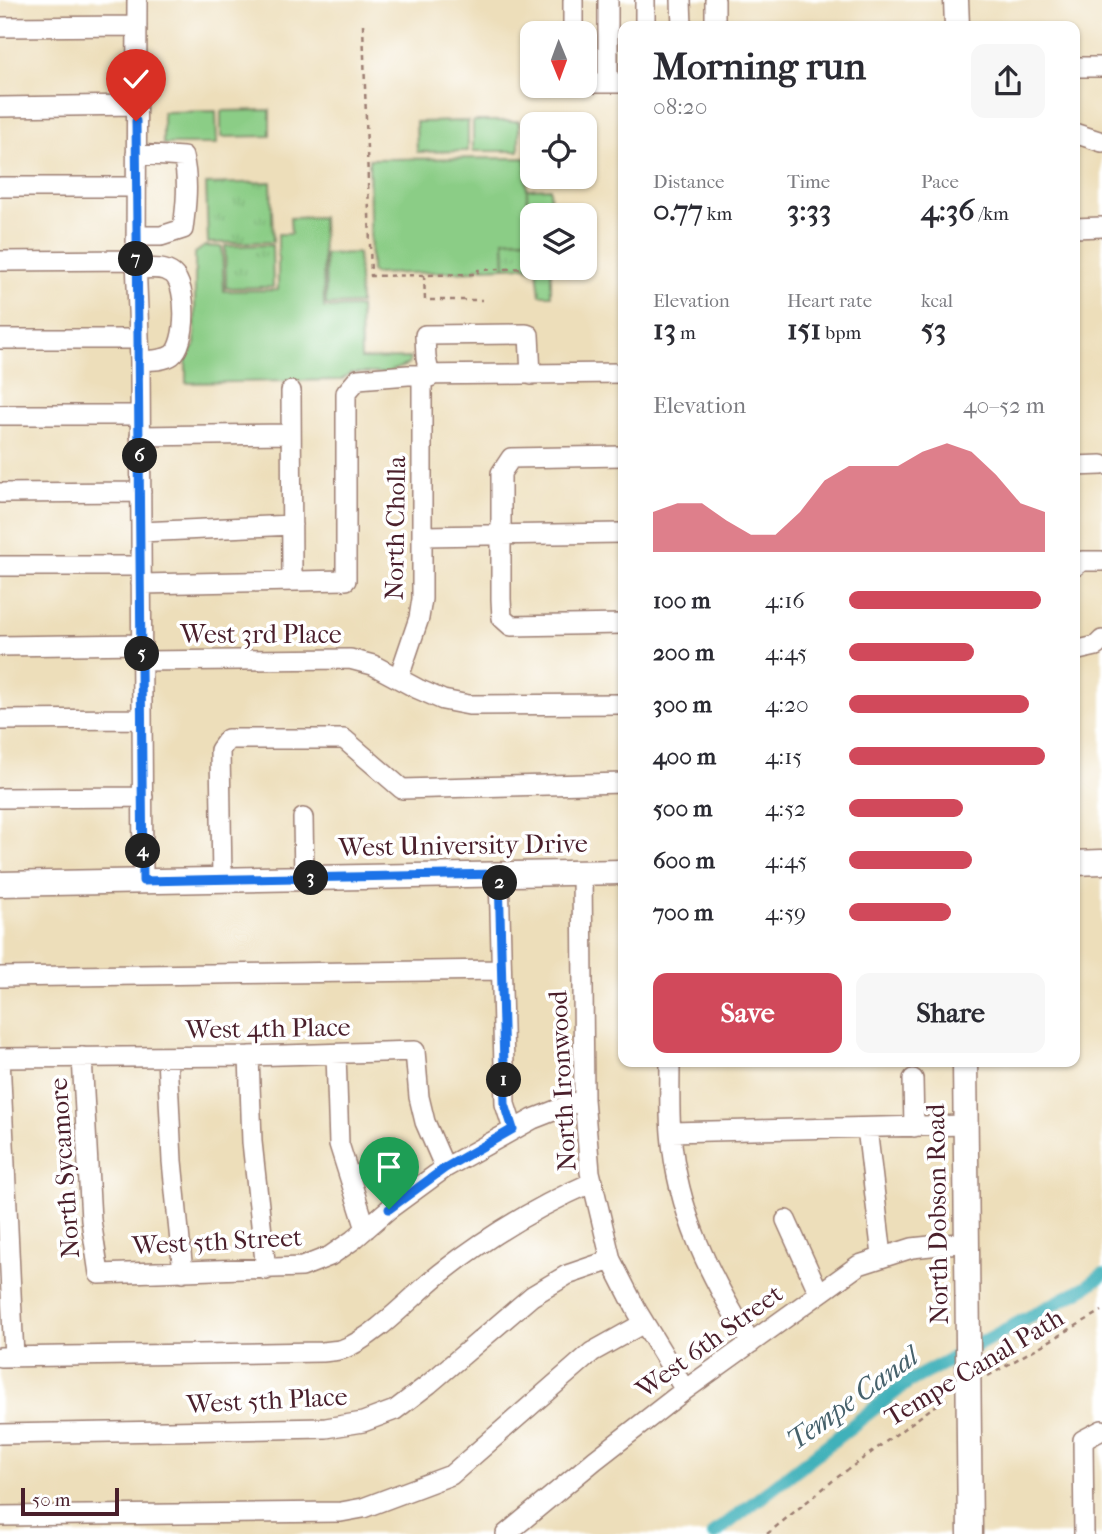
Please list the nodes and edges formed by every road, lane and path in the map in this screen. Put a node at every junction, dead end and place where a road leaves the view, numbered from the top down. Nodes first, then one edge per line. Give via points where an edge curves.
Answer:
1 (137, 0) edge
2 (573, 0) edge
3 (608, 0) edge
4 (645, 0) edge
5 (681, 0) edge
6 (715, 0) edge
7 (956, 0) edge
8 (573, 21) edge
9 (645, 21) edge
10 (681, 21) edge
11 (715, 21) edge
12 (957, 21) edge
13 (363, 24) dead end
14 (137, 26) junction
15 (0, 27) edge
16 (1080, 67) edge
17 (1102, 67) edge
18 (597, 83) edge
19 (616, 83) edge
20 (136, 105) junction
21 (0, 107) edge
22 (1080, 135) edge
23 (1102, 142) edge
24 (136, 153) junction
25 (0, 187) edge
26 (136, 187) junction
27 (1102, 227) edge
28 (1080, 228) edge
29 (136, 236) junction
30 (0, 261) edge
31 (136, 264) junction
32 (520, 268) edge
33 (424, 275) junction
34 (482, 300) dead end
35 (0, 339) edge
36 (137, 339) junction
37 (140, 361) junction
38 (618, 373) edge
39 (531, 375) junction
40 (426, 377) junction
41 (291, 391) dead end
42 (0, 415) edge
43 (140, 415) junction
44 (291, 434) junction
45 (140, 436) junction
46 (618, 456) edge
47 (1102, 465) edge
48 (1080, 466) edge
49 (141, 492) junction
50 (0, 493) edge
51 (292, 525) junction
52 (141, 532) junction
53 (618, 533) edge
54 (501, 535) junction
55 (423, 536) junction
56 (1102, 561) edge
57 (1080, 562) edge
58 (0, 566) edge
59 (292, 573) dead end
60 (141, 575) junction
61 (618, 624) edge
62 (1102, 640) edge
63 (0, 646) edge
64 (1080, 650) edge
65 (142, 652) junction
66 (399, 677) junction
67 (618, 704) edge
68 (142, 719) junction
69 (0, 720) edge
70 (618, 783) edge
71 (143, 797) junction
72 (0, 798) edge
73 (303, 818) dead end
74 (1102, 862) edge
75 (1080, 863) edge
76 (618, 872) edge
77 (582, 873) junction
78 (499, 874) junction
79 (304, 878) junction
80 (222, 880) junction
81 (143, 881) junction
82 (0, 884) edge
83 (501, 970) junction
84 (0, 977) edge
85 (335, 1054) junction
86 (249, 1056) junction
87 (82, 1057) junction
88 (167, 1057) junction
89 (0, 1058) edge
90 (670, 1067) edge
91 (965, 1067) edge
92 (913, 1079) dead end
93 (584, 1099) junction
94 (966, 1125) junction
95 (914, 1127) junction
96 (867, 1128) junction
97 (513, 1129) junction
98 (671, 1132) junction
99 (445, 1168) junction
100 (593, 1182) junction
101 (786, 1220) dead end
102 (366, 1229) junction
103 (967, 1242) junction
104 (882, 1256) junction
105 (611, 1260) junction
106 (266, 1270) junction
107 (183, 1272) junction
108 (99, 1274) joint
109 (819, 1293) junction
110 (1102, 1311) edge
111 (644, 1323) junction
112 (751, 1343) junction
113 (7, 1357) edge
114 (968, 1382) junction
115 (685, 1390) junction
116 (1102, 1430) edge
117 (0, 1434) edge
118 (0, 1516) edge
119 (506, 1534) edge
120 (766, 1534) edge
121 (970, 1534) edge
122 (1084, 1534) edge

1 - 14 street
2 - 8 street
3 - 19 street
4 - 9 street
5 - 10 street
6 - 11 street
7 - 12 main road
13 - 33 path via 371,276
14 - 15 street
14 - 20 street
16 - 17 street
18 - 19 street
20 - 21 street
20 - 24 street
22 - 23 street
24 - 26 street
24 - 29 street via 183,157 186,205 183,229 161,236
25 - 26 street
26 - 29 street
27 - 28 street
29 - 31 street
30 - 31 street
31 - 36 street
31 - 37 street via 171,273 180,284 182,298 180,347 164,359
32 - 33 path
33 - 34 path via 425,300
35 - 36 street
36 - 37 street
37 - 43 street
38 - 39 street
39 - 40 street
39 - 40 street, North Cholla via 527,334 425,335
40 - 55 street, North Cholla
40 - 60 street via 358,379 346,393 346,580
41 - 44 street
42 - 43 street
43 - 45 street
44 - 45 street
44 - 51 street
45 - 49 street
46 - 54 street via 511,458 501,473
47 - 48 street
49 - 50 street
49 - 52 street
51 - 52 street
51 - 59 street
52 - 60 street
53 - 54 street
54 - 55 street
54 - 61 street via 502,618 511,626
55 - 66 street, North Cholla via 419,618
56 - 57 street
58 - 60 street
60 - 65 street
62 - 64 street
63 - 65 street, West 3rd Place
65 - 66 street, West 3rd Place via 350,659
65 - 68 street
66 - 67 street, West 3rd Place via 443,700 469,705
68 - 69 street
68 - 71 street
70 - 80 street via 402,789 344,739 228,739 220,750
71 - 72 street
71 - 81 street
73 - 79 street, West University Drive
74 - 75 main road
76 - 77 main road, West University Drive
77 - 78 main road, West University Drive
77 - 93 street, North Ironwood
78 - 79 main road, West University Drive
78 - 83 street
79 - 80 main road, West University Drive
80 - 81 main road, West University Drive
81 - 82 main road, West University Drive
83 - 84 street
83 - 97 street via 505,1104
85 - 86 street, West 4th Place
85 - 99 street, West 4th Place via 415,1052 425,1122
85 - 102 street via 339,1144
86 - 88 street, West 4th Place
86 - 106 street via 252,1142
87 - 88 street, West 4th Place
87 - 89 street, West 4th Place
87 - 108 street, North Sycamore via 91,1220
88 - 107 street
89 - 113 street
90 - 98 street
91 - 94 main road, North Dobson Road
92 - 95 street
93 - 97 street, West 5th Street
93 - 100 street, North Ironwood
94 - 95 street
94 - 103 main road, North Dobson Road
95 - 96 street
96 - 98 street
96 - 104 street
97 - 99 street, West 5th Street
98 - 112 street via 696,1243
99 - 102 street, West 5th Street
100 - 105 street, North Ironwood
100 - 113 street via 499,1231 362,1340 342,1349
101 - 109 street
102 - 106 street, West 5th Street via 311,1264
103 - 104 street, West 6th Street via 921,1246
103 - 114 main road, North Dobson Road
104 - 109 street, West 6th Street via 859,1265
105 - 111 street, North Ironwood
105 - 117 street, West 5th Place via 567,1275 531,1296 395,1410 363,1422 326,1429
106 - 107 street, West 5th Street
107 - 108 street, West 5th Street
109 - 112 street, West 6th Street
110 - 114 path, Tempe Canal Path
111 - 115 street, North Ironwood
111 - 118 street via 592,1352 451,1475 363,1508 341,1512
112 - 115 street, West 6th Street
114 - 120 path, Tempe Canal Path
114 - 121 main road, North Dobson Road
115 - 119 street, West 6th Street
116 - 122 street via 1083,1440

